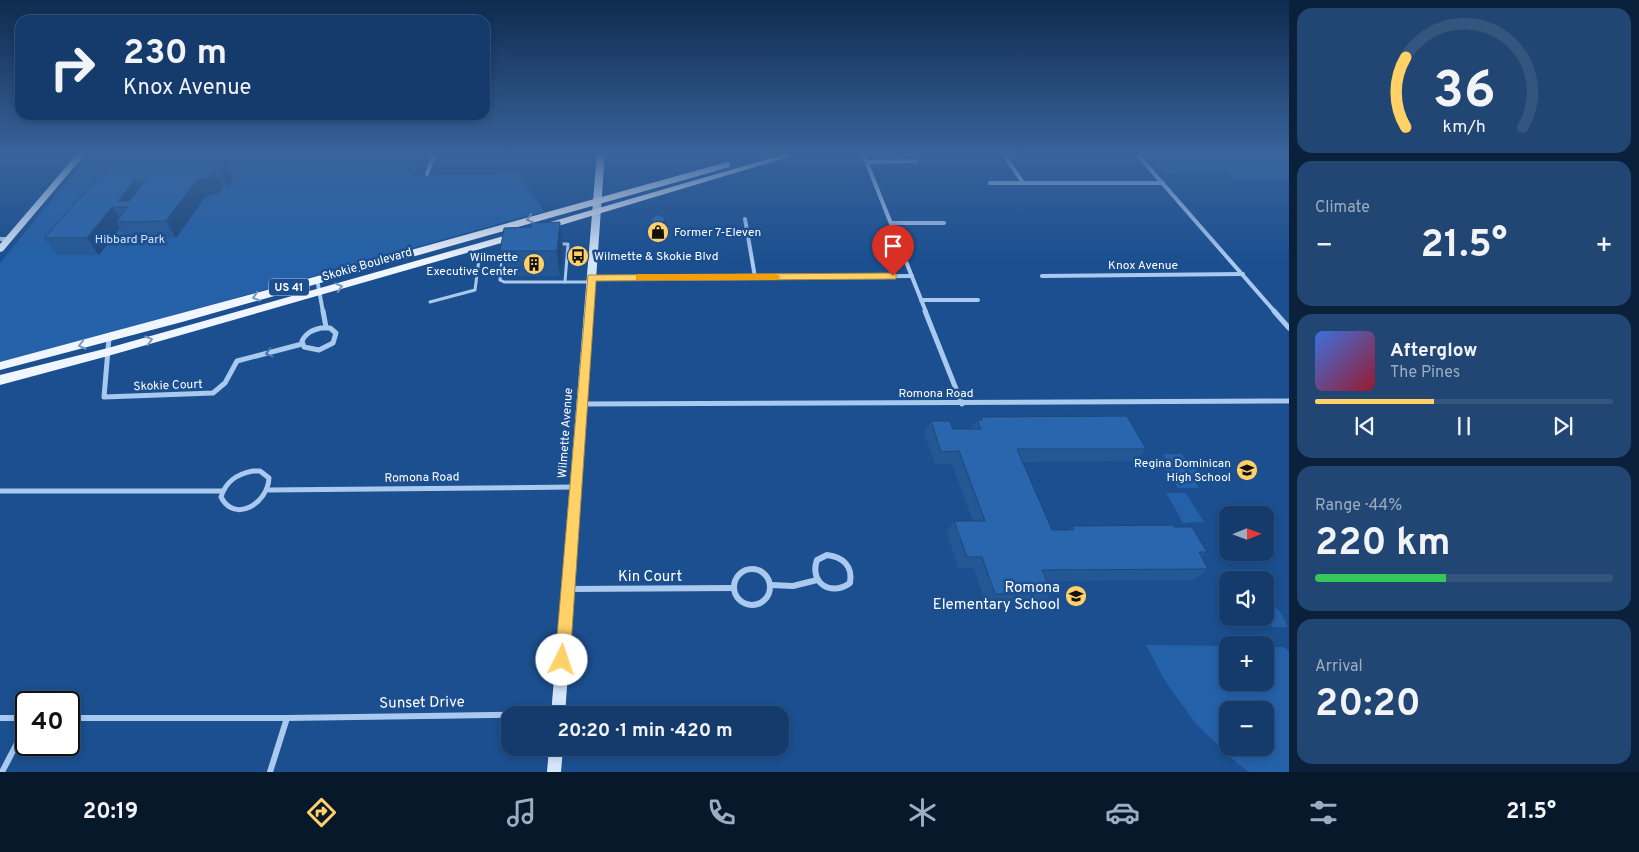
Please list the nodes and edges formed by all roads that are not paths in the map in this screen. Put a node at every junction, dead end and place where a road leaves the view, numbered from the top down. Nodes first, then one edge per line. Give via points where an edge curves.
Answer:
1 (49, 189) edge
2 (599, 189) edge
3 (638, 189) edge
4 (675, 189) edge
5 (879, 189) edge
6 (1167, 189) edge
7 (598, 200) junction
8 (597, 212) junction
9 (745, 219) dead end
10 (892, 223) junction
11 (944, 223) dead end
12 (4, 239) edge
13 (553, 243) edge
14 (503, 246) junction
15 (0, 249) edge
16 (469, 249) junction
17 (1243, 274) junction
18 (912, 276) junction
19 (1042, 276) dead end
20 (755, 277) junction
21 (317, 279) junction
22 (592, 280) junction
23 (565, 282) junction
24 (320, 292) junction
25 (921, 300) junction
26 (978, 300) dead end
27 (430, 302) dead end
28 (326, 328) junction
29 (1289, 328) edge
30 (109, 338) junction
31 (302, 344) junction
32 (108, 352) junction
33 (0, 366) edge
34 (0, 380) edge
35 (1289, 401) edge
36 (582, 404) junction
37 (962, 404) junction
38 (576, 487) junction
39 (269, 490) junction
40 (0, 491) edge
41 (222, 491) junction
42 (817, 580) junction
43 (771, 585) junction
44 (733, 588) junction
45 (568, 589) junction
46 (559, 706) edge
47 (501, 716) edge
48 (0, 718) edge
49 (15, 718) edge
50 (80, 718) edge
51 (287, 718) junction
52 (15, 747) edge
53 (555, 756) edge
54 (2, 772) edge
55 (270, 772) edge
56 (554, 772) edge

1 - 12 street
2 - 7 street, Wilmette Avenue
3 - 7 main road, Skokie Boulevard / US 41
4 - 8 main road, Skokie Boulevard / US 41
5 - 10 street
6 - 17 street
7 - 8 street, Wilmette Avenue
7 -> 21 main road, Skokie Boulevard / US 41
8 - 14 main road, Skokie Boulevard / US 41 via 530,232
8 - 22 street, Wilmette Avenue
9 - 20 street
10 - 11 street
10 - 18 street
12 - 15 street
13 - 23 lane via 568,244
14 - 16 main road, Skokie Boulevard / US 41
14 - 23 lane via 500,280
24 -> 16 main road, Skokie Boulevard / US 41
16 - 27 lane via 479,259 475,290
17 - 19 street, Knox Avenue
17 - 29 street
18 - 20 street
18 - 25 street
20 - 22 street
21 - 24 street, Skokie Court
21 -> 30 main road, Skokie Boulevard / US 41
22 - 23 lane
22 - 36 street, Wilmette Avenue
24 - 28 street, Skokie Court
32 -> 24 main road, Skokie Boulevard / US 41
25 - 26 street
25 - 37 street
28 - 31 street, Skokie Court via 308,332
28 - 31 street, Skokie Court via 334,330 336,337 328,347 312,351
30 - 32 street, Skokie Court
30 -> 33 main road, Skokie Boulevard / US 41
31 -> 32 street, Skokie Court via 237,361 225,383 213,393 104,397
32 - 34 main road, Skokie Boulevard / US 41
35 - 37 street, Romona Road
36 - 37 street, Romona Road
36 - 38 street, Wilmette Avenue
38 - 39 street, Romona Road
38 - 45 street, Wilmette Avenue
39 - 41 street via 253,505 238,510 222,502
39 - 41 street via 269,478 253,470 231,479
40 - 41 street
42 - 42 street via 828,588 841,590 850,582 851,571 839,557 822,556 815,564
42 - 43 street via 793,586
43 - 44 street via 765,575 749,569 735,577
43 - 44 street via 769,597 758,604 740,599
44 - 45 street, Kin Court
45 - 46 street, Wilmette Avenue
47 - 51 street, Sunset Drive
48 - 49 street
50 - 51 street, Sunset Drive
51 - 55 street
52 - 54 street
53 - 56 street

